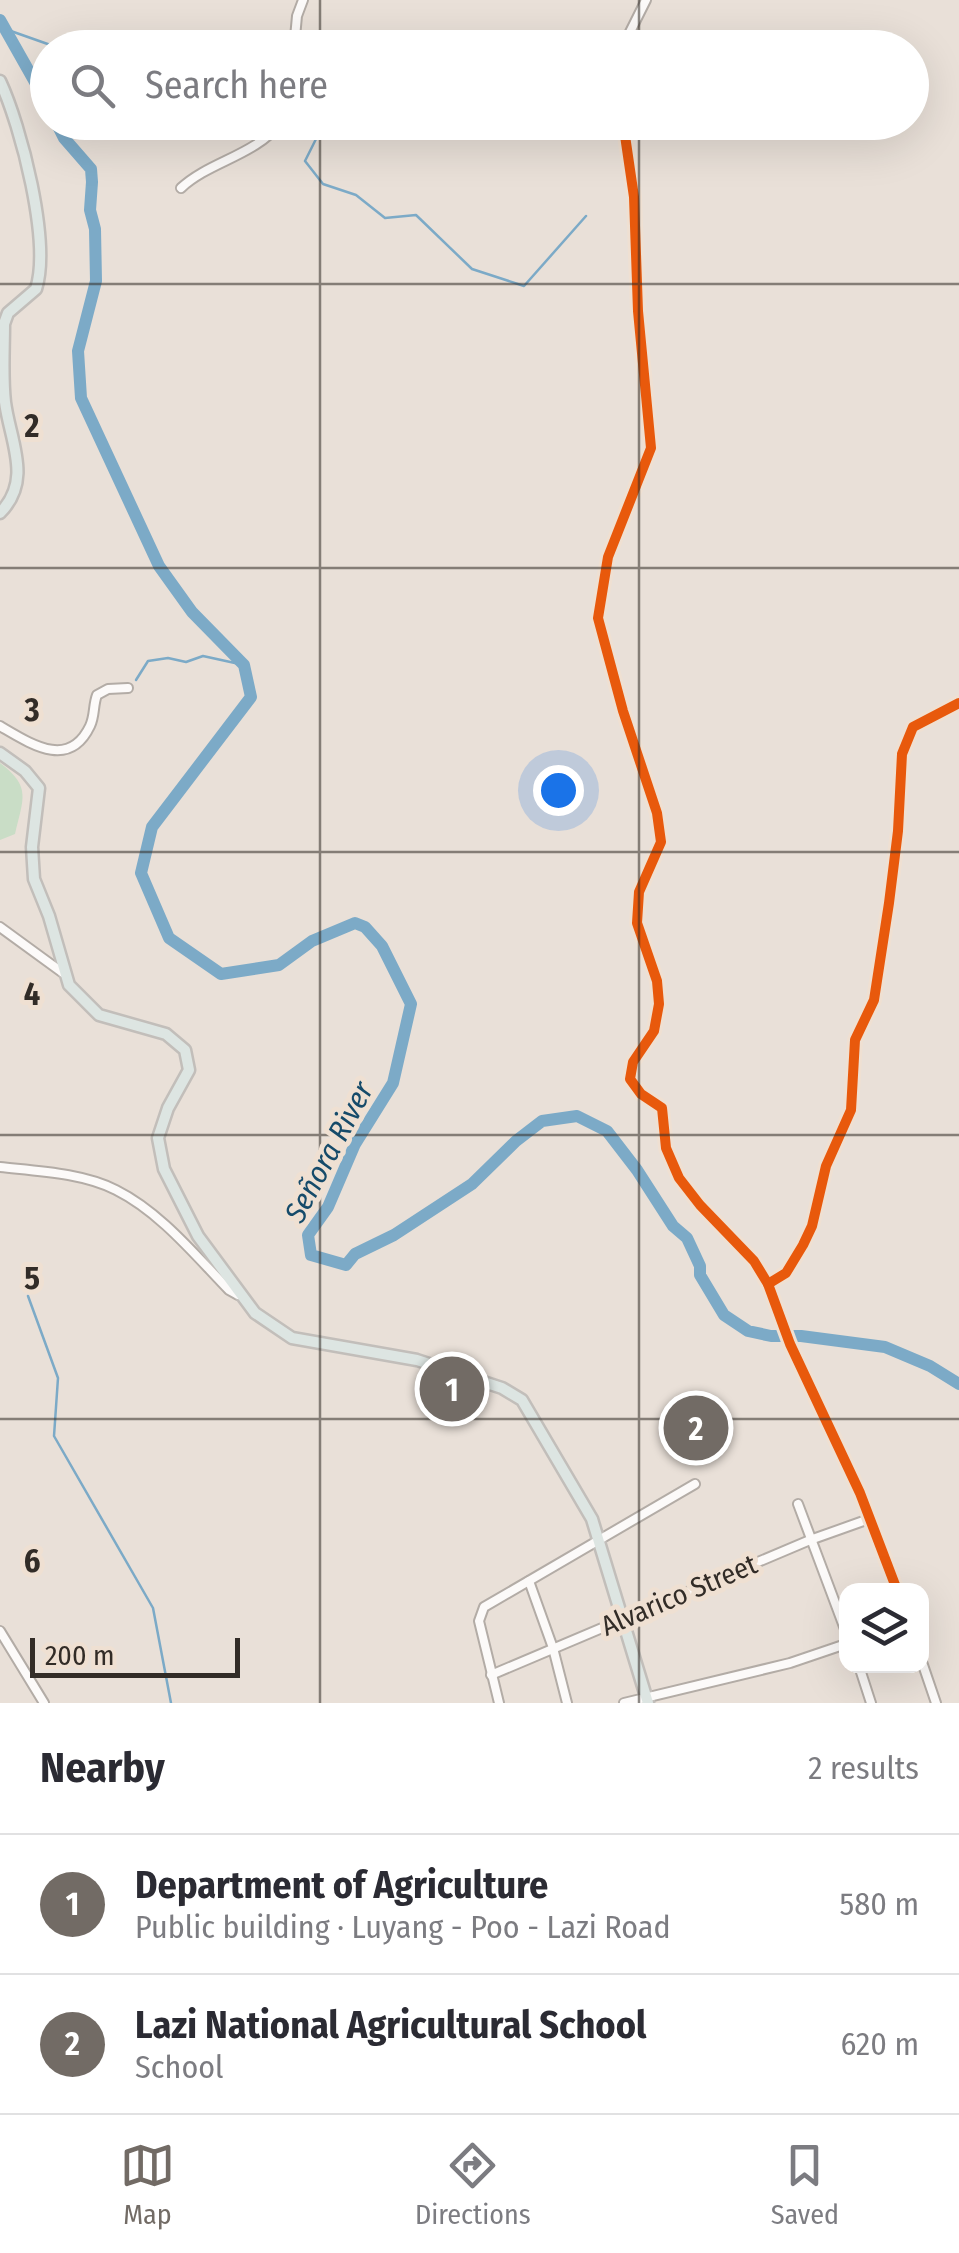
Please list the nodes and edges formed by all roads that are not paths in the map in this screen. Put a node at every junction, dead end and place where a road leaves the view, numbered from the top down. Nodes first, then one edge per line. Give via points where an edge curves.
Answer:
1 (303, 0) edge
2 (646, 0) edge
3 (297, 30) edge
4 (631, 30) edge
5 (0, 81) edge
6 (266, 140) edge
7 (626, 140) edge
8 (181, 188) dead end
9 (0, 513) edge
10 (128, 688) dead end
11 (959, 703) edge
12 (0, 726) edge
13 (0, 753) edge
14 (0, 927) edge
15 (63, 973) junction
16 (0, 1167) edge
17 (768, 1284) junction
18 (241, 1296) junction
19 (695, 1484) dead end
20 (798, 1504) dead end
21 (868, 1520) junction
22 (810, 1540) junction
23 (600, 1541) junction
24 (529, 1581) junction
25 (895, 1583) edge
26 (839, 1614) edge
27 (624, 1618) junction
28 (0, 1630) edge
29 (839, 1646) edge
30 (553, 1648) junction
31 (860, 1673) edge
32 (926, 1673) edge
33 (491, 1675) junction
34 (647, 1700) edge
35 (44, 1703) edge
36 (499, 1703) edge
37 (567, 1703) edge
38 (624, 1703) edge
39 (871, 1703) edge
40 (936, 1703) edge

1 - 3 street
2 - 4 street
5 - 9 main road via 23,152 40,262 36,290 4,324 5,401 18,461 14,492
6 - 8 street
7 - 17 street via 650,448 608,557 598,618 661,836 636,918 660,1004 630,1079 662,1108 666,1148 679,1178
10 - 12 street via 97,694 89,728 66,751 36,746
11 - 17 street via 913,728 905,744 889,903 874,1000 855,1040 851,1110 803,1245 786,1273
13 - 15 main road via 39,788 34,879
14 - 15 street
15 - 18 main road via 90,1009 166,1034 186,1050 189,1070 159,1130 161,1161 192,1225
16 - 18 street via 114,1189
17 - 21 street
18 - 23 main road via 292,1338 417,1360 513,1394 527,1407
19 - 23 street
20 - 22 street
21 - 22 street, Alvarico Street
21 - 25 street
22 - 26 street
22 - 27 street, Alvarico Street
23 - 24 street
23 - 27 main road
24 - 30 street
24 - 33 street via 484,1608 479,1621
27 - 30 street, Alvarico Street
27 - 34 main road
28 - 35 street
29 - 34 street
30 - 33 street, Alvarico Street
30 - 37 street
31 - 39 street
32 - 40 street
33 - 36 street
34 - 38 street

